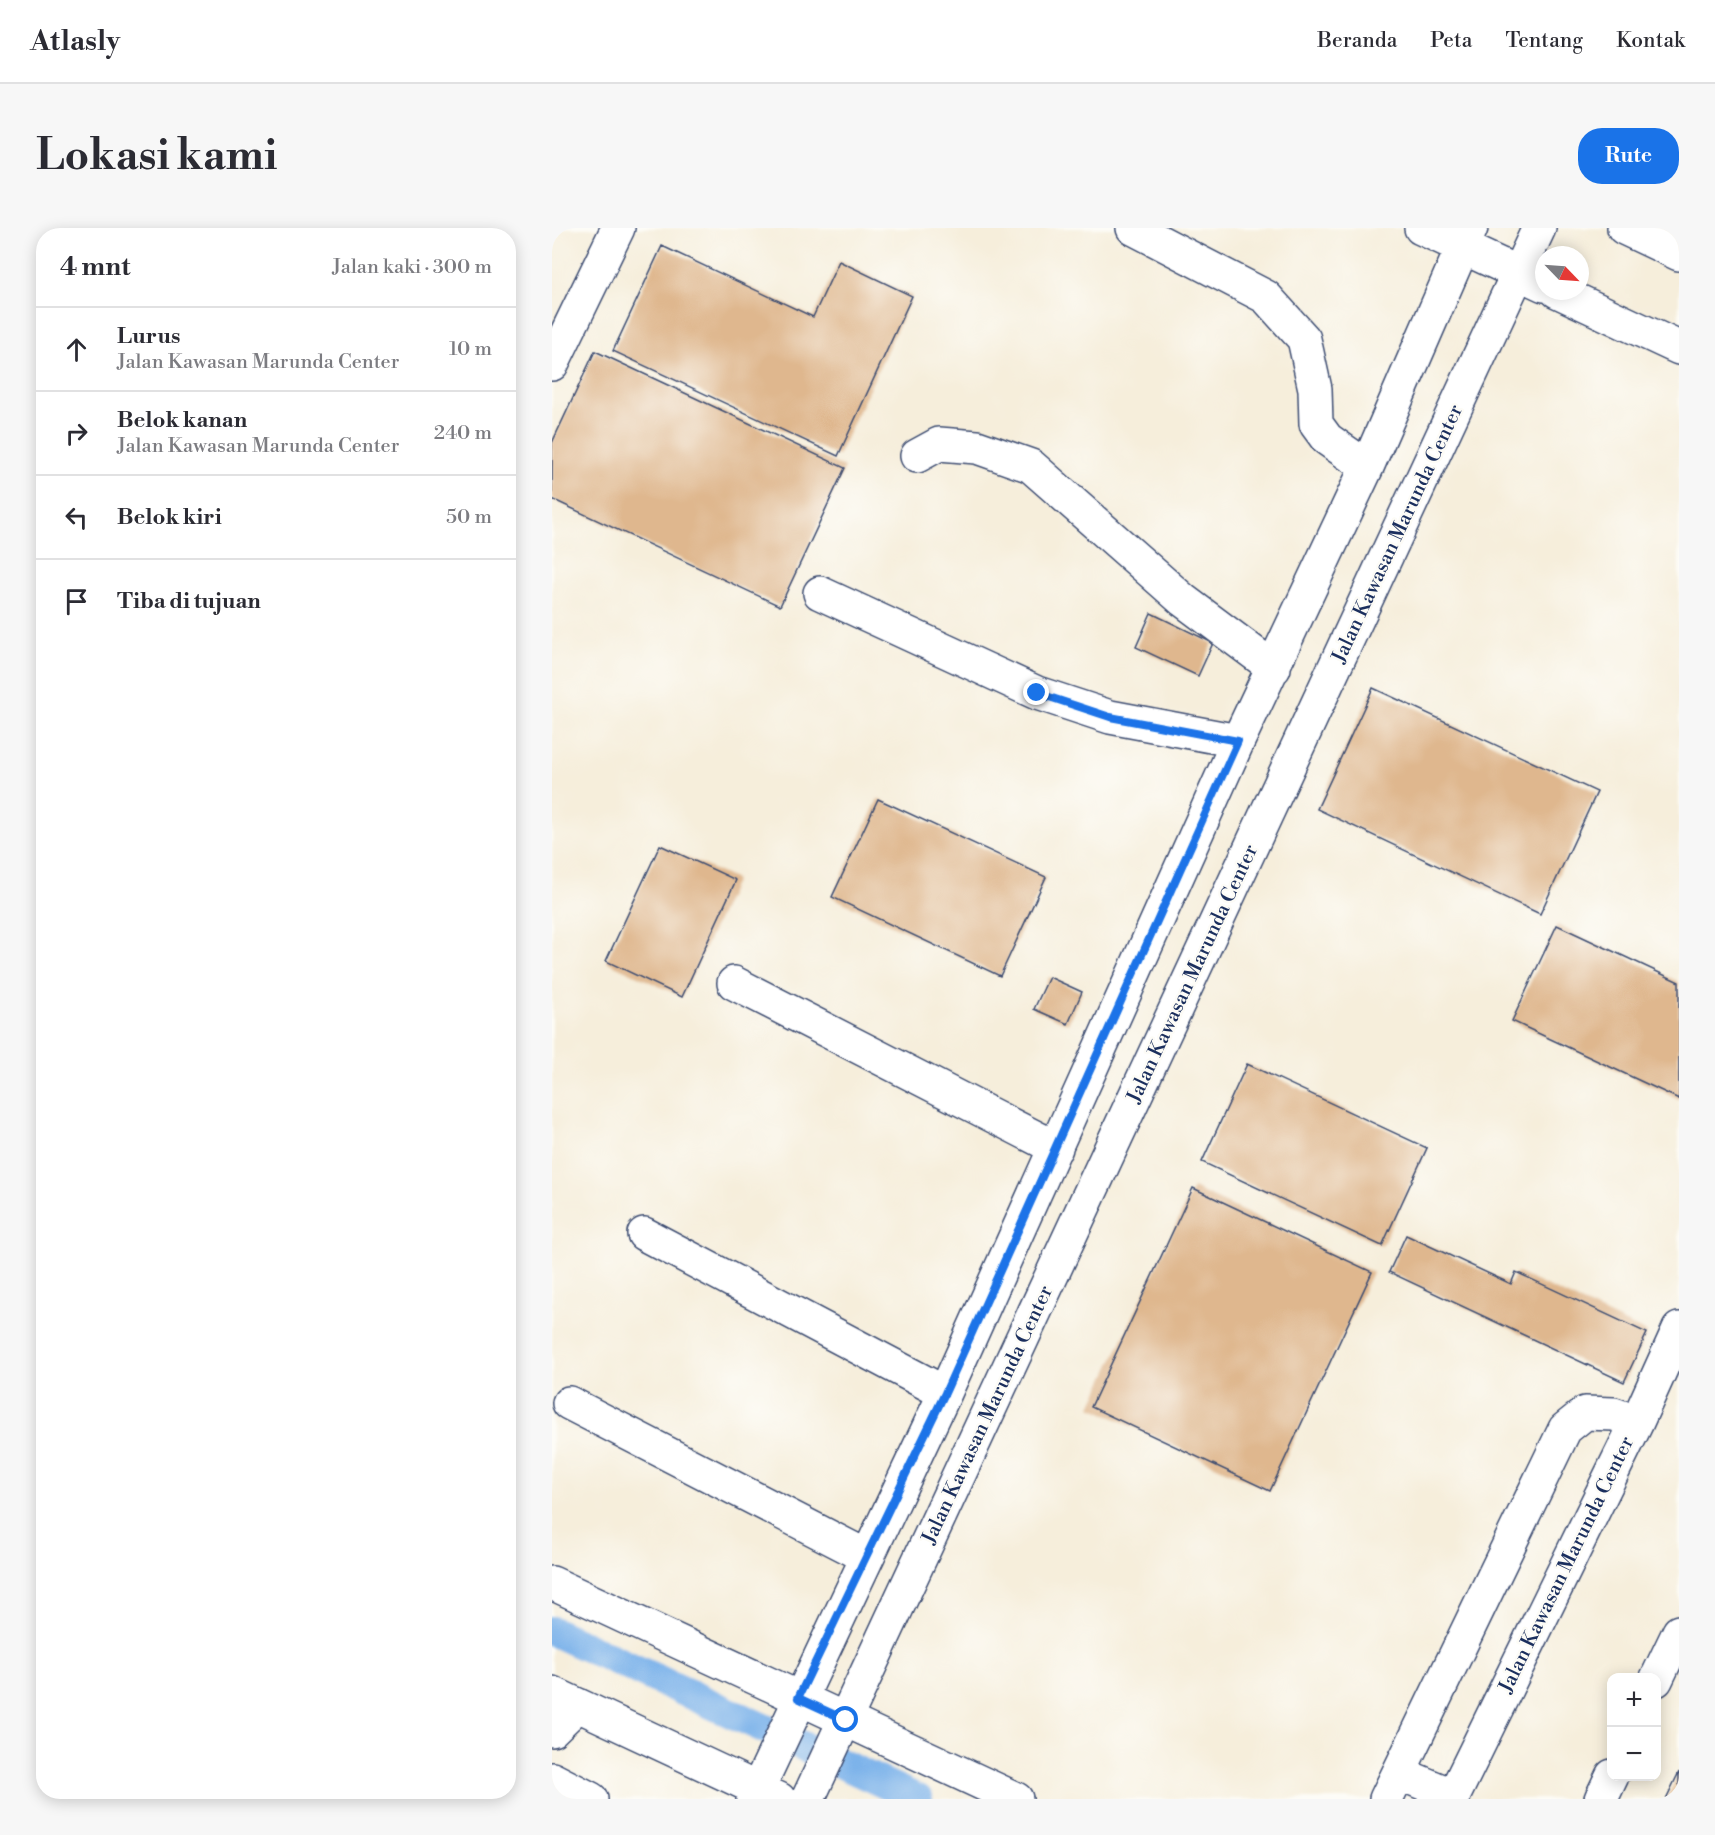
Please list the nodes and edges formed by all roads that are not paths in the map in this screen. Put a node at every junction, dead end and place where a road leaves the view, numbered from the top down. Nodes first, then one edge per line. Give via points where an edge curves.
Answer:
1 (618, 228) edge
2 (1133, 228) edge
3 (1421, 228) edge
4 (1539, 228) edge
5 (1624, 228) edge
6 (1466, 238) edge
7 (1679, 254) edge
8 (1532, 279) edge
9 (1576, 300) edge
10 (1679, 348) edge
11 (552, 364) edge
12 (917, 456) dead end
13 (1367, 467) junction
14 (820, 594) dead end
15 (1274, 668) junction
16 (1238, 741) junction
17 (734, 983) dead end
18 (1056, 1148) junction
19 (644, 1234) dead end
20 (1679, 1329) edge
21 (945, 1393) junction
22 (569, 1403) dead end
23 (1637, 1422) junction
24 (866, 1556) junction
25 (552, 1583) edge
26 (1679, 1632) edge
27 (1659, 1673) edge
28 (565, 1699) edge
29 (795, 1706) junction
30 (841, 1728) junction
31 (552, 1730) edge
32 (552, 1779) edge
33 (1610, 1781) edge
34 (1393, 1786) edge
35 (763, 1790) edge
36 (810, 1795) edge
37 (1453, 1798) edge
38 (591, 1799) edge
39 (1016, 1799) edge
40 (1601, 1799) edge

1 - 11 lane
2 - 13 lane via 1266,297 1304,339 1315,389 1316,423 1327,439
3 - 6 lane
4 - 8 lane, Jalan Kawasan Marunda Center
5 - 7 lane
6 - 8 lane
6 - 13 lane
8 - 30 lane, Jalan Kawasan Marunda Center
9 - 10 lane
12 - 15 lane via 939,444 968,446 1031,466 1183,600
13 - 15 lane
14 - 16 lane via 1037,693 1110,717
15 - 16 lane
16 - 18 lane
17 - 18 lane
18 - 21 lane
19 - 21 lane
20 - 23 lane, Jalan Kawasan Marunda Center
21 - 24 lane
22 - 24 lane
23 - 34 lane via 1614,1414 1585,1413 1565,1429
23 - 37 lane, Jalan Kawasan Marunda Center
24 - 29 lane
25 - 29 lane
26 - 27 lane
28 - 31 lane
28 - 35 lane
29 - 30 lane
29 - 35 lane
30 - 36 lane, Jalan Kawasan Marunda Center
30 - 39 lane
32 - 38 lane
33 - 40 lane
34 - 37 lane

